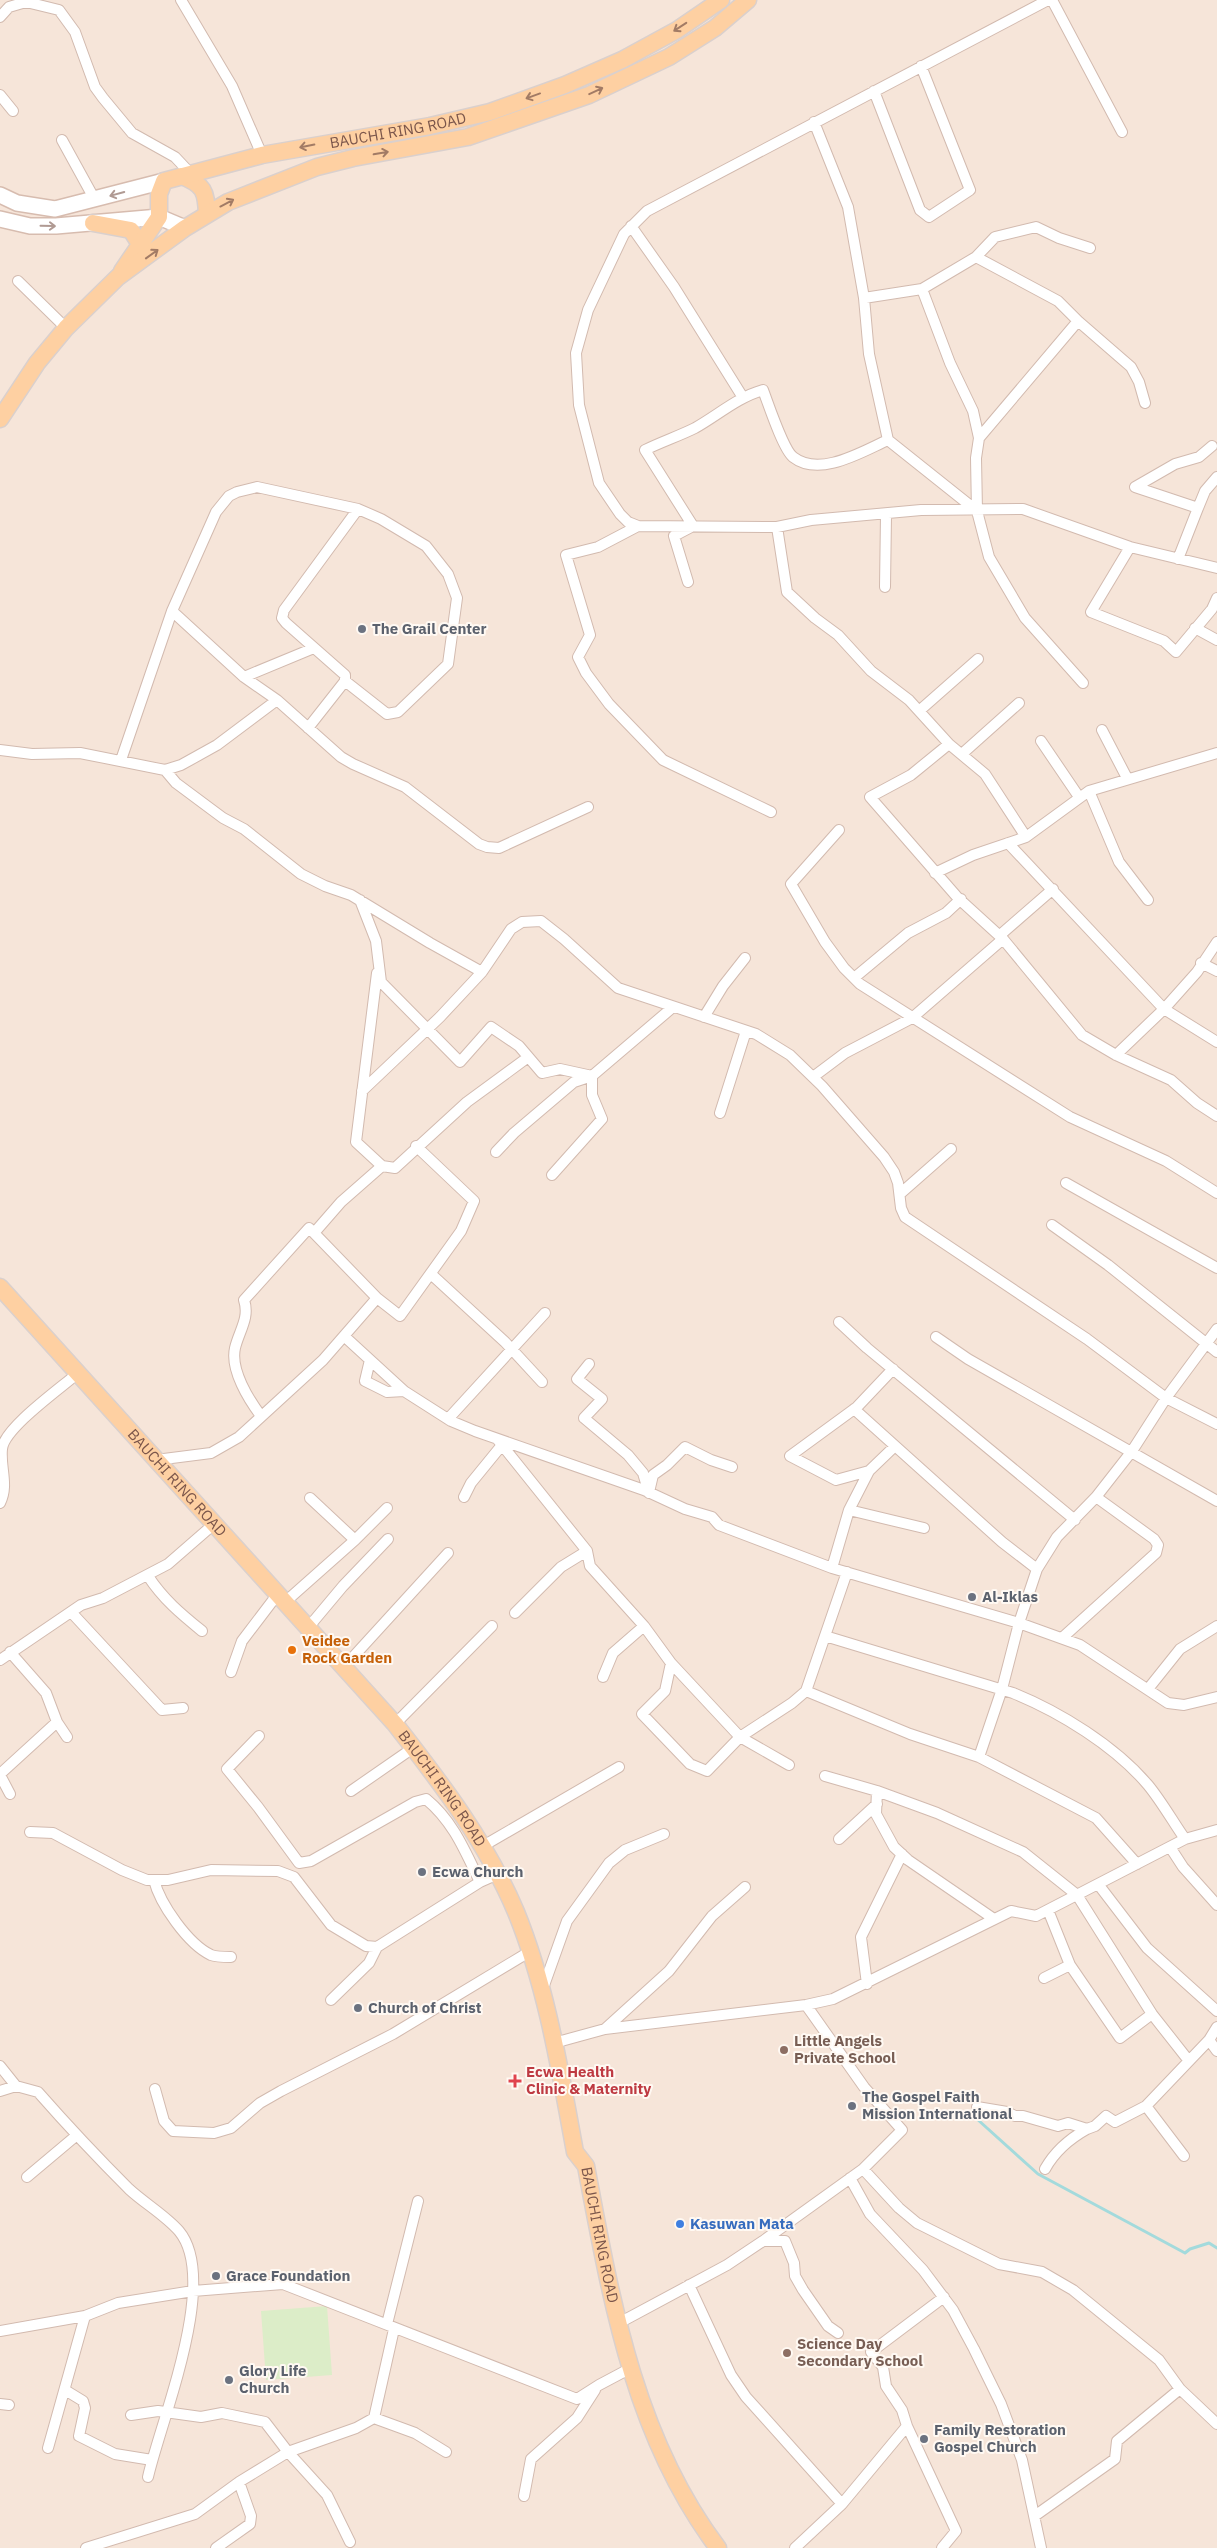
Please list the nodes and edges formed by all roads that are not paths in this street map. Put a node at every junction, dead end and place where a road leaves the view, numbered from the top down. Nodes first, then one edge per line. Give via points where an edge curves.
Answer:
1 (181, 0) edge
2 (720, 0) edge
3 (748, 0) edge
4 (1048, 0) edge
5 (1052, 0) edge
6 (15, 2) edge
7 (0, 17) edge
8 (921, 66) junction
9 (874, 91) junction
10 (0, 95) edge
11 (13, 111) dead end
12 (814, 122) junction
13 (1122, 132) dead end
14 (62, 140) dead end
15 (262, 155) junction
16 (186, 175) junction
17 (164, 181) junction
18 (0, 195) edge
19 (95, 200) junction
20 (207, 214) junction
21 (159, 217) junction
22 (0, 219) edge
23 (93, 223) junction
24 (631, 226) junction
25 (185, 228) junction
26 (140, 244) junction
27 (1090, 248) dead end
28 (976, 257) junction
29 (118, 277) junction
30 (18, 281) dead end
31 (922, 289) junction
32 (864, 298) junction
33 (1078, 321) junction
34 (66, 328) junction
35 (742, 396) junction
36 (1145, 403) dead end
37 (0, 419) edge
38 (979, 438) junction
39 (888, 440) junction
40 (1215, 447) edge
41 (1217, 477) edge
42 (1198, 508) junction
43 (358, 509) junction
44 (977, 511) junction
45 (886, 515) junction
46 (638, 526) junction
47 (692, 526) junction
48 (777, 527) junction
49 (1130, 547) junction
50 (1178, 559) junction
51 (1217, 568) edge
52 (688, 582) dead end
53 (885, 587) dead end
54 (1217, 598) edge
55 (172, 611) junction
56 (1196, 628) junction
57 (1217, 640) edge
58 (314, 648) junction
59 (978, 659) dead end
60 (244, 676) junction
61 (345, 681) junction
62 (1083, 684) dead end
63 (277, 700) junction
64 (1019, 703) dead end
65 (919, 712) junction
66 (308, 728) junction
67 (1102, 730) dead end
68 (1041, 742) dead end
69 (949, 744) junction
70 (0, 750) edge
71 (963, 753) junction
72 (1217, 753) edge
73 (121, 760) junction
74 (165, 770) junction
75 (1127, 778) junction
76 (1089, 791) junction
77 (1079, 797) junction
78 (588, 808) dead end
79 (771, 812) dead end
80 (838, 830) dead end
81 (1026, 837) junction
82 (1008, 843) junction
83 (935, 873) junction
84 (1053, 889) junction
85 (961, 899) junction
86 (360, 900) junction
87 (1148, 900) dead end
88 (1001, 938) junction
89 (1217, 942) edge
90 (745, 958) dead end
91 (1201, 963) junction
92 (378, 965) junction
93 (1217, 971) edge
94 (482, 972) junction
95 (854, 978) junction
96 (673, 1007) junction
97 (1164, 1009) junction
98 (704, 1017) junction
99 (912, 1018) junction
100 (428, 1029) junction
101 (746, 1031) junction
102 (1217, 1042) edge
103 (1116, 1055) junction
104 (527, 1058) junction
105 (592, 1076) junction
106 (813, 1077) junction
107 (362, 1091) junction
108 (720, 1113) dead end
109 (1217, 1116) edge
110 (416, 1146) junction
111 (951, 1149) dead end
112 (496, 1152) dead end
113 (382, 1166) junction
114 (552, 1175) dead end
115 (1066, 1183) dead end
116 (901, 1193) junction
117 (1217, 1193) edge
118 (1052, 1225) dead end
119 (314, 1233) junction
120 (1217, 1268) edge
121 (431, 1274) junction
122 (0, 1287) edge
123 (377, 1298) junction
124 (545, 1313) dead end
125 (839, 1322) dead end
126 (1217, 1329) edge
127 (344, 1336) junction
128 (936, 1337) dead end
129 (1207, 1343) junction
130 (511, 1350) junction
131 (1217, 1352) edge
132 (370, 1360) junction
133 (589, 1364) dead end
134 (893, 1370) junction
135 (78, 1373) junction
136 (542, 1382) dead end
137 (404, 1391) junction
138 (1166, 1398) junction
139 (854, 1409) junction
140 (261, 1416) junction
141 (448, 1419) junction
142 (1217, 1424) edge
143 (500, 1442) junction
144 (895, 1446) junction
145 (1132, 1451) junction
146 (156, 1460) junction
147 (732, 1467) dead end
148 (869, 1471) junction
149 (649, 1493) junction
150 (464, 1497) dead end
151 (1096, 1497) junction
152 (310, 1498) dead end
153 (1217, 1501) edge
154 (0, 1503) edge
155 (387, 1508) dead end
156 (848, 1510) junction
157 (1075, 1520) junction
158 (214, 1524) junction
159 (924, 1528) dead end
160 (388, 1539) dead end
161 (355, 1540) junction
162 (587, 1551) junction
163 (448, 1553) dead end
164 (832, 1568) junction
165 (1036, 1569) junction
166 (847, 1572) junction
167 (148, 1576) junction
168 (280, 1599) junction
169 (71, 1612) junction
170 (515, 1613) dead end
171 (1019, 1623) junction
172 (492, 1626) dead end
173 (644, 1626) junction
174 (1217, 1626) edge
175 (307, 1629) junction
176 (202, 1631) dead end
177 (826, 1636) junction
178 (1062, 1638) junction
179 (4, 1655) edge
180 (670, 1663) junction
181 (343, 1668) junction
182 (231, 1672) dead end
183 (603, 1677) dead end
184 (1002, 1689) junction
185 (1148, 1689) junction
186 (806, 1691) junction
187 (1217, 1697) edge
188 (183, 1708) dead end
189 (57, 1722) junction
190 (395, 1724) junction
191 (259, 1736) dead end
192 (740, 1736) junction
193 (68, 1737) dead end
194 (413, 1748) junction
195 (979, 1757) junction
196 (790, 1765) dead end
197 (619, 1767) dead end
198 (0, 1775) edge
199 (824, 1776) dead end
200 (352, 1791) dead end
201 (877, 1791) junction
202 (10, 1794) dead end
203 (876, 1804) junction
204 (1217, 1830) edge
205 (30, 1832) dead end
206 (664, 1834) dead end
207 (839, 1839) dead end
208 (1185, 1840) junction
209 (483, 1846) junction
210 (1170, 1847) junction
211 (902, 1854) junction
212 (1137, 1864) junction
213 (498, 1874) junction
214 (154, 1880) junction
215 (480, 1882) junction
216 (1098, 1884) junction
217 (745, 1886) dead end
218 (1077, 1895) junction
219 (1217, 1905) edge
220 (1048, 1910) junction
221 (994, 1919) junction
222 (378, 1946) junction
223 (529, 1952) junction
224 (231, 1957) dead end
225 (1070, 1965) junction
226 (1044, 1978) dead end
227 (867, 1984) junction
228 (542, 1992) junction
229 (331, 2000) dead end
230 (806, 2005) junction
231 (1217, 2011) edge
232 (1152, 2014) junction
233 (1217, 2027) edge
234 (605, 2029) junction
235 (1209, 2040) junction
236 (554, 2043) junction
237 (1217, 2051) edge
238 (1189, 2061) junction
239 (0, 2066) edge
240 (16, 2086) junction
241 (155, 2089) dead end
242 (0, 2091) edge
243 (1146, 2106) junction
244 (977, 2107) dead end
245 (1086, 2129) junction
246 (77, 2135) junction
247 (1184, 2156) dead end
248 (863, 2168) junction
249 (1045, 2169) dead end
250 (27, 2177) dead end
251 (850, 2178) junction
252 (418, 2201) dead end
253 (763, 2241) junction
254 (689, 2285) junction
255 (192, 2291) junction
256 (944, 2297) junction
257 (85, 2316) junction
258 (620, 2323) junction
259 (391, 2326) junction
260 (0, 2331) edge
261 (838, 2333) dead end
262 (630, 2368) junction
263 (599, 2385) junction
264 (1180, 2389) junction
265 (65, 2390) junction
266 (166, 2413) junction
267 (130, 2414) dead end
268 (374, 2418) junction
269 (1217, 2424) edge
270 (906, 2426) junction
271 (48, 2448) dead end
272 (288, 2452) junction
273 (446, 2452) dead end
274 (152, 2460) junction
275 (148, 2477) dead end
276 (239, 2482) junction
277 (524, 2496) dead end
278 (842, 2504) junction
279 (1036, 2515) junction
280 (350, 2542) dead end
281 (86, 2548) edge
282 (216, 2548) edge
283 (718, 2548) edge
284 (795, 2548) edge
285 (942, 2548) edge
286 (1041, 2548) edge

1 - 15 street via 232,86
2 -> 15 main road, BAUCHI RING ROAD via 677,30 622,60 490,112 430,126
20 -> 3 main road, BAUCHI RING ROAD via 303,171 468,137 589,94 669,57 715,28
4 - 8 street
5 - 13 street
6 - 7 street
6 - 16 street via 59,10 76,32 95,87 103,98 132,133 175,157
8 - 9 street
8 - 9 street via 970,190 929,217 920,210
9 - 12 street
10 - 11 street
12 - 24 street via 646,211
12 - 32 street via 848,207
14 - 19 street
15 - 16 main road, BAUCHI RING ROAD
16 - 17 main road, BAUCHI RING ROAD
16 - 20 main road via 198,182 206,195
17 -> 19 main road
17 - 21 main road via 159,194
18 - 19 main road via 16,203 55,209
20 - 25 main road, BAUCHI RING ROAD
21 - 23 main road
21 - 25 main road
21 - 26 main road, BAUCHI RING ROAD
22 -> 23 main road via 30,226
23 - 26 main road via 130,230
24 - 35 street via 674,287
24 - 46 street via 624,234 588,310 576,353 578,405 599,483 620,514
29 -> 25 main road, BAUCHI RING ROAD
26 - 29 main road, BAUCHI RING ROAD
27 - 28 street via 1036,227 995,237
28 - 31 street
28 - 33 street via 1058,301
29 - 34 main road, BAUCHI RING ROAD
30 - 34 street
31 - 32 street
31 - 38 street via 950,363 973,411
32 - 39 street via 869,354
33 - 36 street via 1130,366
33 - 38 street
34 - 37 main road, BAUCHI RING ROAD via 37,363
35 - 39 street via 763,390 792,456 808,463 836,462
35 - 47 street via 693,429 645,450
38 - 44 street
39 - 44 street
40 - 42 street via 1175,464 1135,487
41 - 42 street via 1205,491
42 - 50 street
43 - 55 street via 257,487 237,492 216,512
43 - 58 street via 284,610 282,618
43 - 61 street via 426,546 448,574 457,598 448,664 398,712 387,714
44 - 45 street via 921,510
44 - 49 street via 1023,510
44 - 62 street via 989,557 1025,618
45 - 48 street via 830,518
45 - 53 street
46 - 47 street
46 - 79 street via 598,547 566,555 590,635 578,657 609,704 663,760
47 - 48 street
47 - 52 street via 674,536
48 - 65 street via 787,592
49 - 50 street
49 - 56 street via 1091,612 1164,641 1176,652
50 - 51 street
54 - 56 street
55 - 60 street
55 - 73 street
56 - 57 street
58 - 60 street
58 - 61 street via 345,675
59 - 65 street
60 - 63 street
61 - 66 street
63 - 66 street
63 - 74 street via 217,745
64 - 71 street
65 - 69 street
66 - 78 street via 341,757 405,787 487,848 499,848
67 - 75 street
68 - 77 street
69 - 71 street
69 - 83 street via 911,775 870,797
70 - 73 street via 32,754 80,753
71 - 81 street via 985,774
72 - 75 street
73 - 74 street
74 - 86 street via 176,783 223,818 244,829 302,874
75 - 76 street
76 - 77 street
76 - 87 street via 1120,862
77 - 81 street
80 - 95 street via 791,884 825,942
81 - 82 street
82 - 83 street
82 - 84 street
83 - 85 street
84 - 88 street
84 - 97 street
85 - 88 street
85 - 95 street via 946,913 908,933
86 - 92 street via 376,941
86 - 94 street
88 - 99 street
88 - 103 street via 1082,1035
89 - 91 street
90 - 98 street
91 - 93 street
91 - 97 street via 1197,972
92 - 100 street via 381,982
92 - 107 street
94 - 96 street via 511,929 522,922 540,921 618,988
94 - 100 street
95 - 99 street
96 - 98 street
96 - 105 street
97 - 102 street
97 - 103 street
98 - 101 street
99 - 106 street via 845,1053
99 - 117 street via 1070,1117 1166,1161
100 - 104 street via 460,1062 491,1027 519,1046
100 - 107 street
101 - 106 street via 790,1055
101 - 108 street
103 - 109 street via 1171,1080
104 - 105 street via 542,1074 560,1069
104 - 110 street via 467,1102 449,1121
105 - 112 street via 574,1082
105 - 114 street via 592,1095 602,1120
106 - 116 street via 884,1157 894,1172
107 - 113 street via 356,1142
110 - 113 street via 395,1168
110 - 121 street via 474,1201 461,1231
111 - 116 street
113 - 119 street via 341,1202
115 - 120 street
116 - 138 street via 905,1217 1087,1339
118 - 129 street
119 - 123 street
119 - 140 street via 309,1228 244,1300 247,1311 234,1351 238,1376
121 - 123 street via 400,1316
121 - 130 street
122 - 135 main road, BAUCHI RING ROAD
123 - 127 street
124 - 130 street
125 - 134 street
126 - 129 street
127 - 132 street
127 - 140 street via 323,1360
128 - 145 street via 968,1359
129 - 131 street
129 - 138 street
130 - 136 street
130 - 141 street
132 - 137 street
132 - 137 street via 366,1381 387,1392
133 - 149 street via 577,1379 602,1399 584,1418 628,1455 643,1473
134 - 139 street
134 - 157 street
135 - 146 main road, BAUCHI RING ROAD
135 - 154 street via 17,1425 1,1448 5,1493
137 - 141 street
138 - 142 street
138 - 145 street
139 - 144 street
139 - 148 street via 790,1456 836,1480
140 - 146 street via 239,1437 212,1453
141 - 143 street
143 - 149 street
143 - 150 street
143 - 162 street
144 - 148 street
144 - 165 street
145 - 151 street
145 - 153 street
146 - 158 main road, BAUCHI RING ROAD
147 - 149 street via 686,1447 652,1475
148 - 156 street
149 - 164 street via 712,1517 719,1525
151 - 157 street
151 - 178 street via 1158,1545 1156,1553
152 - 161 street
155 - 161 street
156 - 159 street
156 - 164 street
157 - 165 street via 1057,1537
158 - 167 street via 168,1564
158 - 168 main road, BAUCHI RING ROAD
160 - 175 street
161 - 168 street
162 - 170 street via 561,1568
162 - 173 street via 590,1566
163 - 181 street
164 - 166 street
165 - 171 street
166 - 171 street
166 - 177 street
167 - 169 street
167 - 176 street via 158,1593
168 - 175 main road, BAUCHI RING ROAD
168 - 182 street via 242,1641
169 - 179 street
169 - 188 street via 162,1710
171 - 178 street
171 - 184 street
172 - 190 street
173 - 180 street
173 - 183 street via 613,1652
174 - 185 street via 1180,1649
175 - 181 main road, BAUCHI RING ROAD
177 - 184 street
177 - 186 street
178 - 185 street via 1080,1645
179 - 189 street via 46,1693
180 - 192 street
180 - 192 street via 665,1691 642,1714 669,1744 690,1764 706,1772
181 - 190 main road, BAUCHI RING ROAD
184 - 195 street
184 - 208 street via 1041,1704 1115,1752 1148,1786
185 - 187 street via 1176,1705
186 - 192 street
186 - 195 street via 910,1734
189 - 193 street
189 - 198 street
190 - 194 main road, BAUCHI RING ROAD
191 - 215 street via 227,1769 299,1863 311,1861 415,1802 426,1799 443,1813
192 - 196 street
194 - 200 street
194 - 209 main road, BAUCHI RING ROAD
195 - 212 street via 1096,1818
197 - 209 street
198 - 202 street
199 - 201 street
201 - 203 street
201 - 218 street via 937,1812 1023,1852
203 - 207 street
203 - 211 street via 876,1814 894,1847
204 - 208 street
205 - 214 street via 53,1833 122,1870
206 - 228 street via 625,1850 609,1863 567,1921
208 - 210 street
209 - 213 main road, BAUCHI RING ROAD
210 - 212 street
210 - 219 street
211 - 221 street
211 - 227 street via 862,1937
212 - 216 street
213 - 215 street
213 - 223 main road, BAUCHI RING ROAD via 516,1912
214 - 222 street via 210,1870 278,1871 294,1877 331,1925 366,1946
214 - 224 street via 157,1894 191,1939 212,1956
215 - 222 street
216 - 218 street
216 - 231 street via 1148,1948
217 - 234 street via 712,1916 669,1971
218 - 220 street
218 - 232 street
220 - 221 street via 1036,1916 1011,1911
220 - 225 street
221 - 227 street
222 - 229 street via 369,1963
223 - 228 main road, BAUCHI RING ROAD
223 - 241 street via 393,2034 260,2103 231,2128 214,2133 173,2131 164,2121
225 - 226 street
225 - 232 street via 1120,2038
227 - 230 street via 833,1999
228 - 236 main road, BAUCHI RING ROAD
230 - 234 street
230 - 248 street via 864,2087 902,2130
232 - 238 street
233 - 235 street
234 - 236 street
235 - 237 street
235 - 238 street
236 - 258 main road, BAUCHI RING ROAD via 575,2152 586,2166 610,2290
238 - 243 street
239 - 240 street
240 - 242 street
240 - 246 street via 38,2092
243 - 245 street via 1115,2122 1106,2116
243 - 247 street
244 - 245 street via 1058,2126 1068,2123
245 - 249 street via 1070,2139
246 - 250 street
246 - 255 street via 130,2190 179,2231 190,2256
248 - 251 street
248 - 264 street via 917,2223 999,2264 1042,2272 1074,2290 1159,2360
251 - 253 street
251 - 256 street via 870,2214
252 - 259 street
253 - 254 street
253 - 261 street via 785,2241 794,2263 795,2276 803,2290 828,2326
254 - 258 street
254 - 278 street via 731,2375 746,2397
255 - 257 street via 118,2303
255 - 259 street via 283,2284
255 - 266 street via 190,2328
256 - 270 street via 871,2352 883,2367 886,2386 902,2410
256 - 279 street via 1001,2404 1022,2460
257 - 260 street
257 - 265 street
258 - 262 main road, BAUCHI RING ROAD
259 - 263 street via 577,2399
259 - 268 street
262 - 263 street
262 - 283 main road, BAUCHI RING ROAD via 648,2422 676,2483
263 - 277 street via 577,2418 531,2459
264 - 269 street
264 - 279 street via 1117,2441 1115,2459
265 - 271 street
265 - 274 street via 83,2401 85,2408 79,2436 115,2454
266 - 267 street
266 - 272 street via 201,2417 222,2413 265,2422
266 - 274 street
268 - 272 street via 356,2428
268 - 273 street via 415,2433
270 - 278 street
270 - 285 street via 956,2532
272 - 276 street
272 - 280 street via 327,2495
274 - 275 street
276 - 281 street via 195,2514
276 - 282 street via 251,2516 250,2524
278 - 284 street
279 - 286 street

